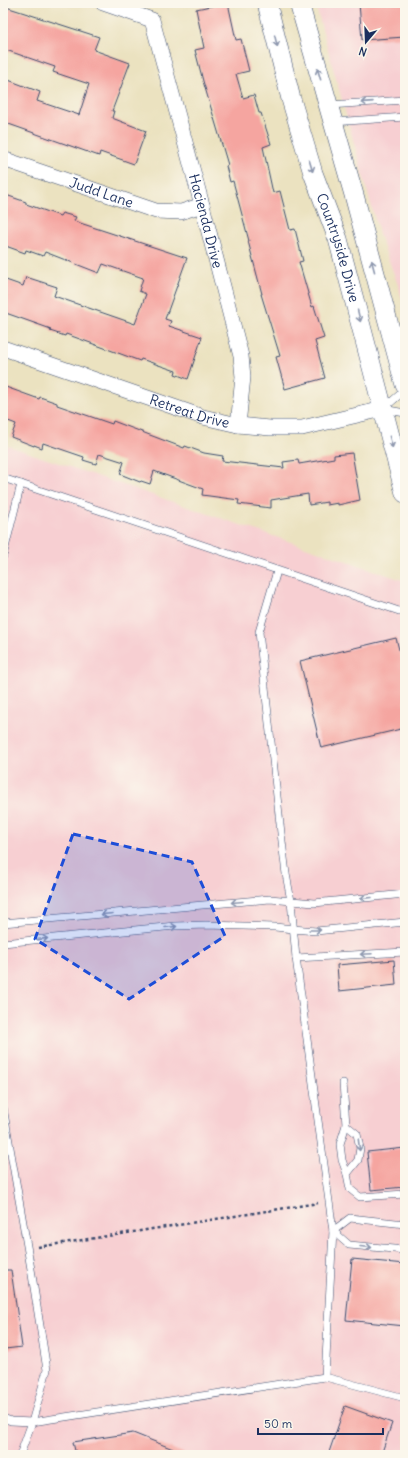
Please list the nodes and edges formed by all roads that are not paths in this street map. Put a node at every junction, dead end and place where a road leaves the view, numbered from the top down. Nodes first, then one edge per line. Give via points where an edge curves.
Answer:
1 (103, 3) edge
2 (267, 3) edge
3 (299, 3) edge
4 (405, 100) edge
5 (331, 114) junction
6 (405, 117) edge
7 (3, 159) edge
8 (202, 204) junction
9 (3, 348) edge
10 (405, 385) edge
11 (405, 390) edge
12 (382, 409) junction
13 (405, 413) edge
14 (238, 425) junction
15 (3, 478) edge
16 (21, 484) junction
17 (405, 493) edge
18 (3, 556) edge
19 (277, 571) junction
20 (405, 613) edge
21 (405, 894) edge
22 (291, 901) junction
23 (405, 922) edge
24 (3, 923) edge
25 (293, 929) junction
26 (3, 943) edge
27 (405, 952) edge
28 (296, 958) junction
29 (343, 1083) dead end
30 (3, 1107) edge
31 (346, 1125) junction
32 (347, 1174) junction
33 (405, 1194) edge
34 (405, 1224) edge
35 (333, 1231) junction
36 (405, 1250) edge
37 (325, 1377) junction
38 (405, 1398) edge
39 (3, 1418) edge
40 (32, 1422) junction
41 (20, 1455) edge

1 - 8 street, Hacienda Drive via 152,20
2 -> 12 street, Countryside Drive via 313,173 338,239
5 -> 3 street, Countryside Drive
4 -> 5 lane
5 - 6 lane
10 -> 5 street, Countryside Drive
7 - 8 street, Judd Lane via 156,211 181,212
8 - 14 street, Hacienda Drive via 241,356 243,377
9 - 14 street, Retreat Drive via 202,417
11 - 12 lane
12 - 13 lane
12 - 14 street, Retreat Drive via 302,428
12 -> 17 street, Countryside Drive
15 - 16 lane
16 - 18 lane
16 - 19 lane
19 - 20 lane
19 - 22 lane via 259,632
21 -> 22 lane via 314,902
22 -> 24 lane via 270,899
22 - 25 lane
25 -> 23 lane via 316,931
26 -> 25 lane via 175,926
25 - 28 lane
27 -> 28 lane
28 - 35 lane
29 - 31 lane
30 - 40 lane via 47,1370
31 - 32 lane via 340,1144
31 -> 32 lane via 357,1134 360,1148 358,1160
32 - 33 lane via 350,1190 360,1197
34 - 35 lane via 350,1218
35 -> 36 lane via 349,1245
35 - 37 lane
37 - 38 lane
37 - 40 lane
39 - 40 lane
40 - 41 lane

